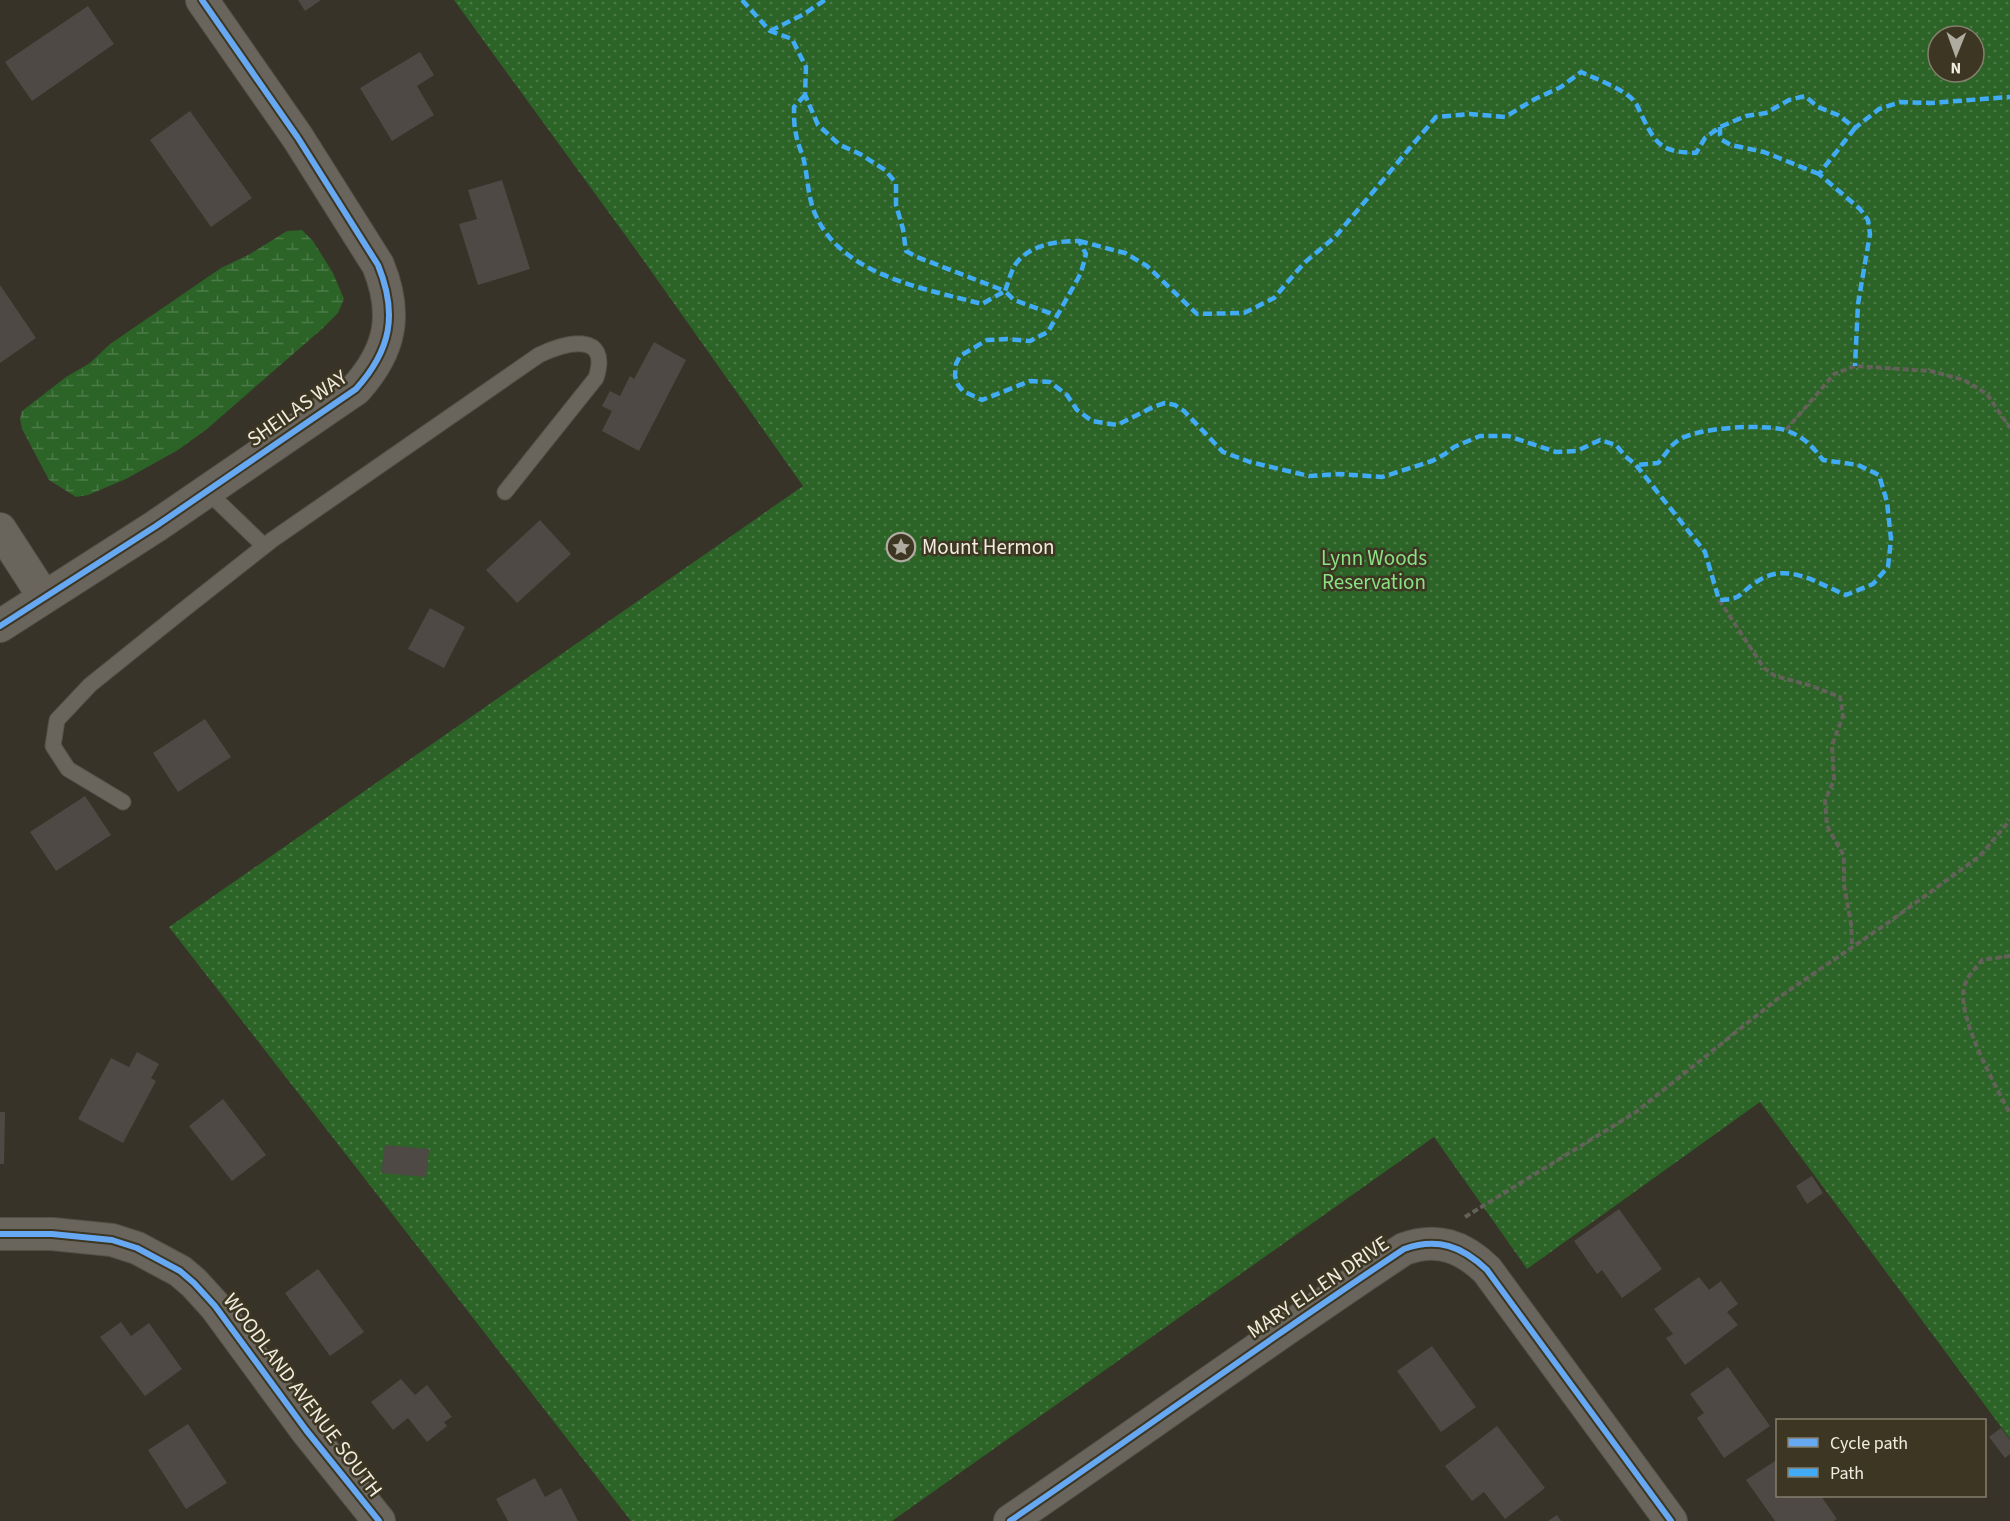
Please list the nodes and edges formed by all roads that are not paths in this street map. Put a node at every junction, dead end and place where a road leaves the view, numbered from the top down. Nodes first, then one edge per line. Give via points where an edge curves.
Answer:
1 (202, 0) edge
2 (207, 491) junction
3 (505, 492) dead end
4 (0, 529) edge
5 (264, 546) junction
6 (44, 597) junction
7 (0, 626) edge
8 (123, 802) dead end
9 (0, 1234) edge
10 (379, 1521) edge
11 (1010, 1521) edge
12 (1671, 1521) edge

1 - 2 street, SHEILAS WAY via 298,138 378,265 386,283 390,313 380,358 356,389
2 - 5 lane
2 - 6 street, SHEILAS WAY
3 - 5 lane via 596,378 600,360 596,349 588,344 563,345 539,355
4 - 6 street
5 - 8 lane via 90,685 57,720 53,746 68,769
6 - 7 street, SHEILAS WAY
9 - 10 street, WOODLAND AVENUE SOUTH via 112,1240 180,1271 215,1306
11 - 12 street, MARY ELLEN DRIVE via 1302,1317 1404,1249 1423,1243 1455,1248 1487,1270

